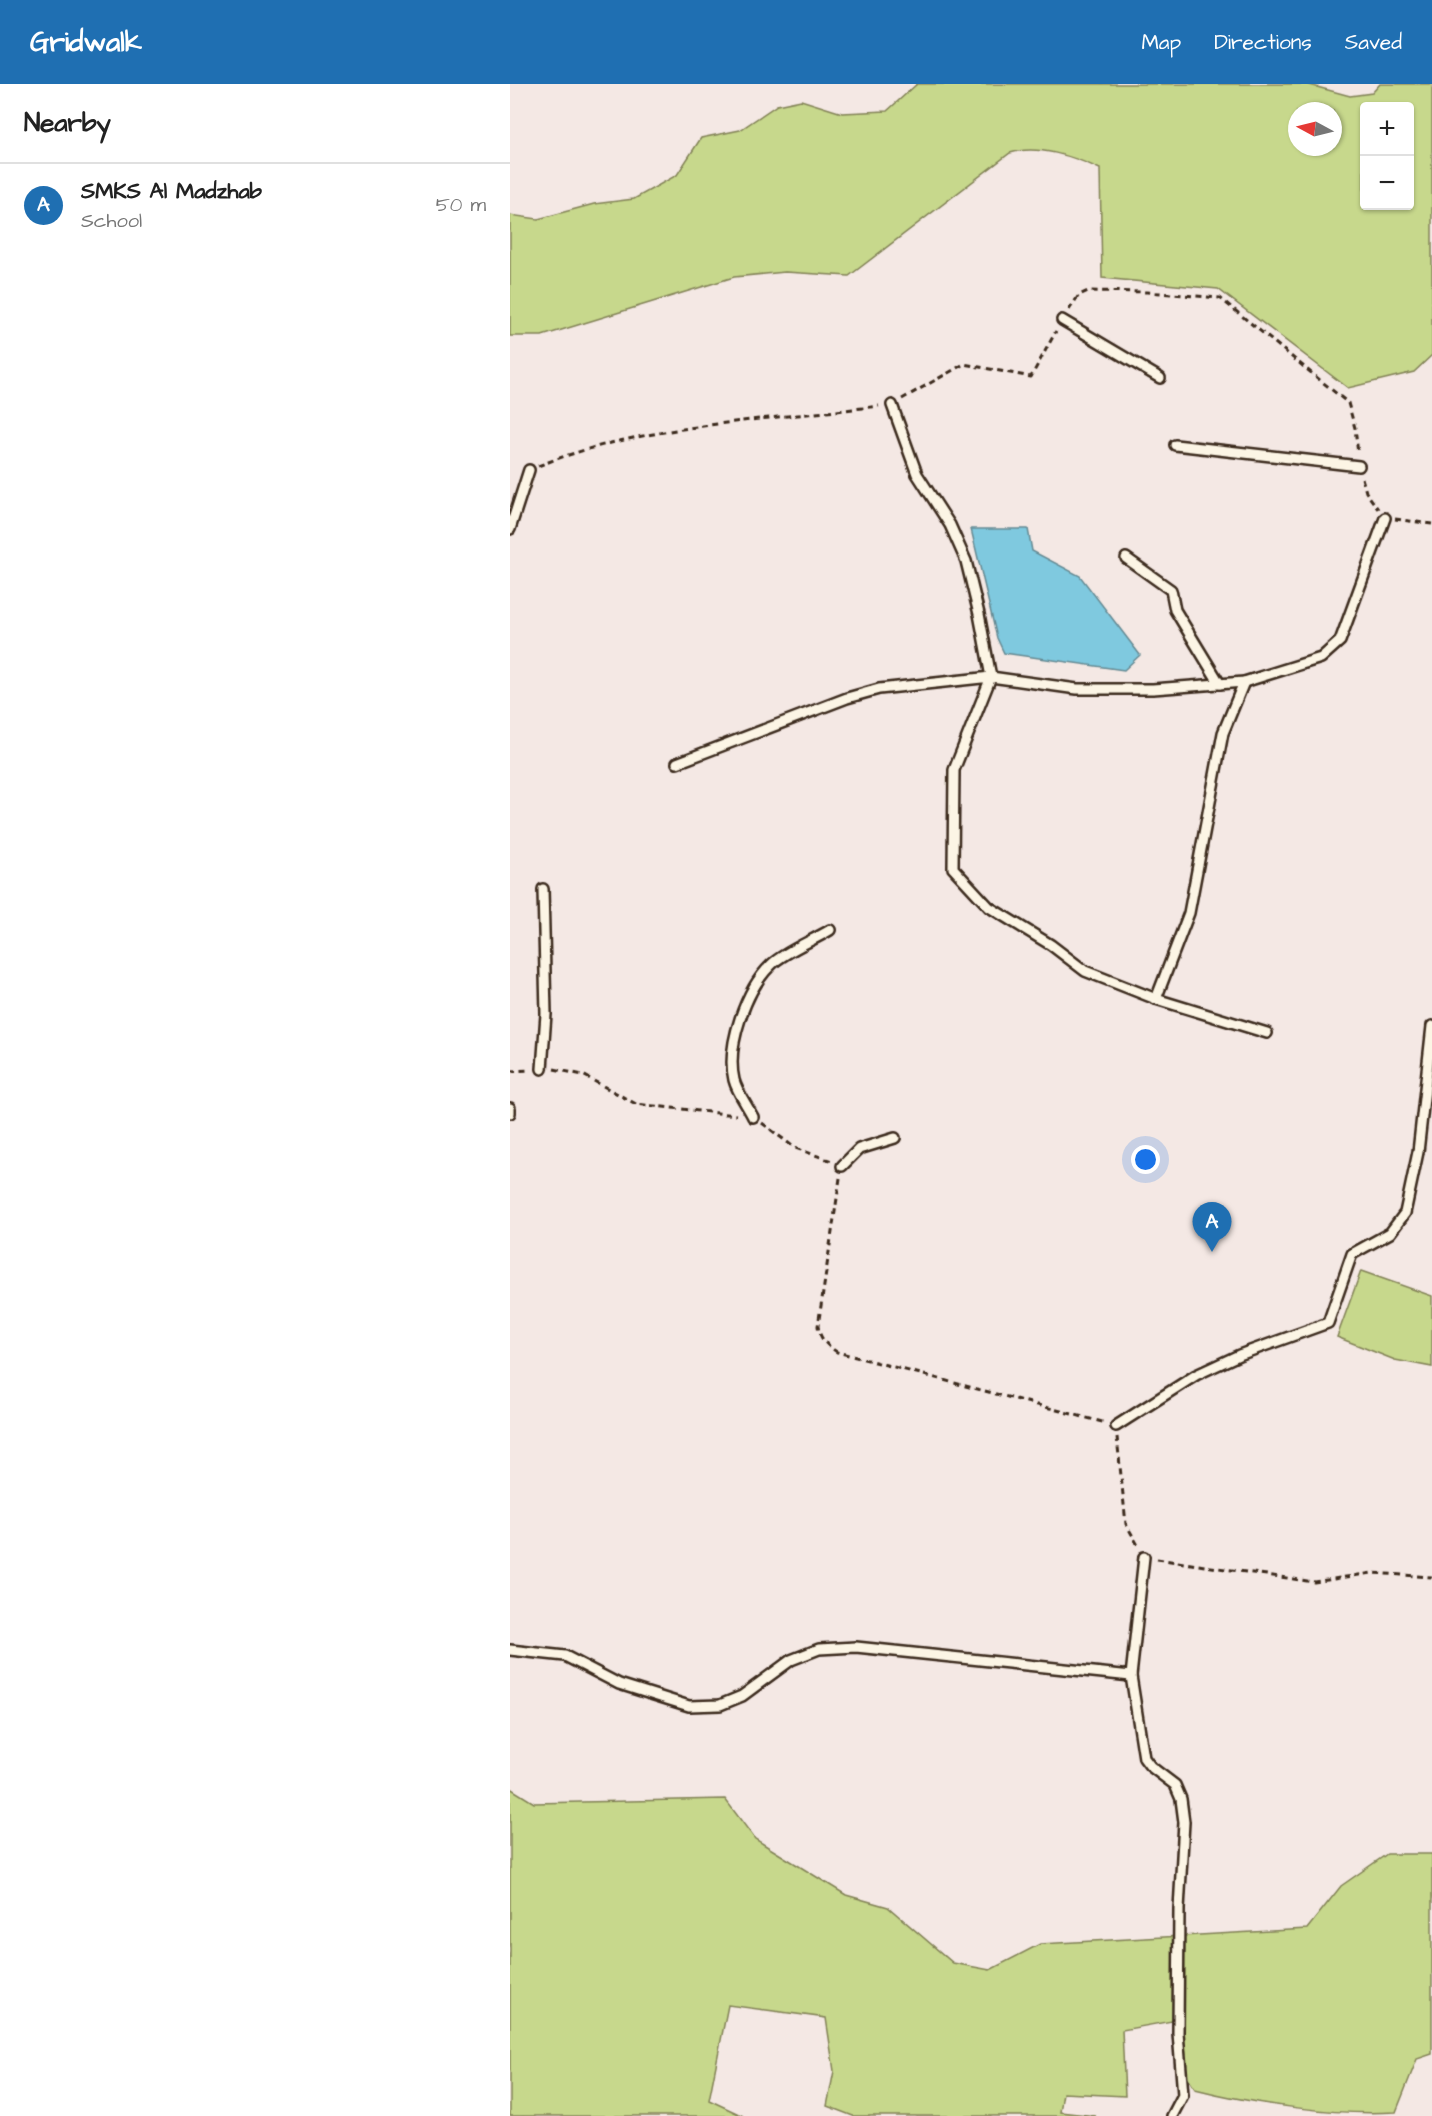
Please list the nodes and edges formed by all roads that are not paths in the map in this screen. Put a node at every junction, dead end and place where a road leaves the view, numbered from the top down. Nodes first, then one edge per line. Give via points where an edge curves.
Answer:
1 (1062, 320) road end
2 (1160, 378) dead end
3 (892, 405) road end
4 (1175, 445) dead end
5 (1359, 466) road end
6 (529, 470) road end
7 (1385, 518) road end
8 (510, 529) edge
9 (1126, 558) dead end
10 (991, 677) junction
11 (1244, 682) junction
12 (1220, 684) junction
13 (677, 763) dead end
14 (543, 890) dead end
15 (830, 930) dead end
16 (1156, 999) junction
17 (1432, 1026) edge
18 (1267, 1033) dead end
19 (542, 1070) road end
20 (510, 1108) edge
21 (510, 1113) edge
22 (753, 1117) road end
23 (895, 1138) dead end
24 (843, 1166) road end
25 (1116, 1426) road end
26 (1144, 1557) road end
27 (510, 1650) edge
28 (1131, 1676) junction
29 (1172, 2116) edge

1 - 2 lane
3 - 10 lane via 917,474 950,525 966,561
4 - 5 lane
6 - 8 lane
7 - 11 lane via 1340,641 1321,657
9 - 12 lane via 1171,590 1175,610
10 - 12 lane via 1077,689
10 - 13 lane via 879,689
10 - 16 lane via 954,770 953,868 989,907 1085,970
11 - 12 lane
11 - 16 lane via 1224,733 1189,913
14 - 19 lane via 546,1014
15 - 22 lane via 771,964 751,993 732,1052 734,1081
16 - 18 lane
17 - 25 lane via 1418,1152 1405,1213 1390,1233 1352,1254 1328,1323 1239,1354 1196,1375
20 - 21 lane
23 - 24 lane via 859,1149
26 - 28 lane
27 - 28 lane via 565,1656 619,1684 689,1706 720,1705 742,1696 791,1660 819,1649 856,1647
28 - 29 lane via 1144,1758 1175,1785 1184,1822 1178,2022 1183,2095

